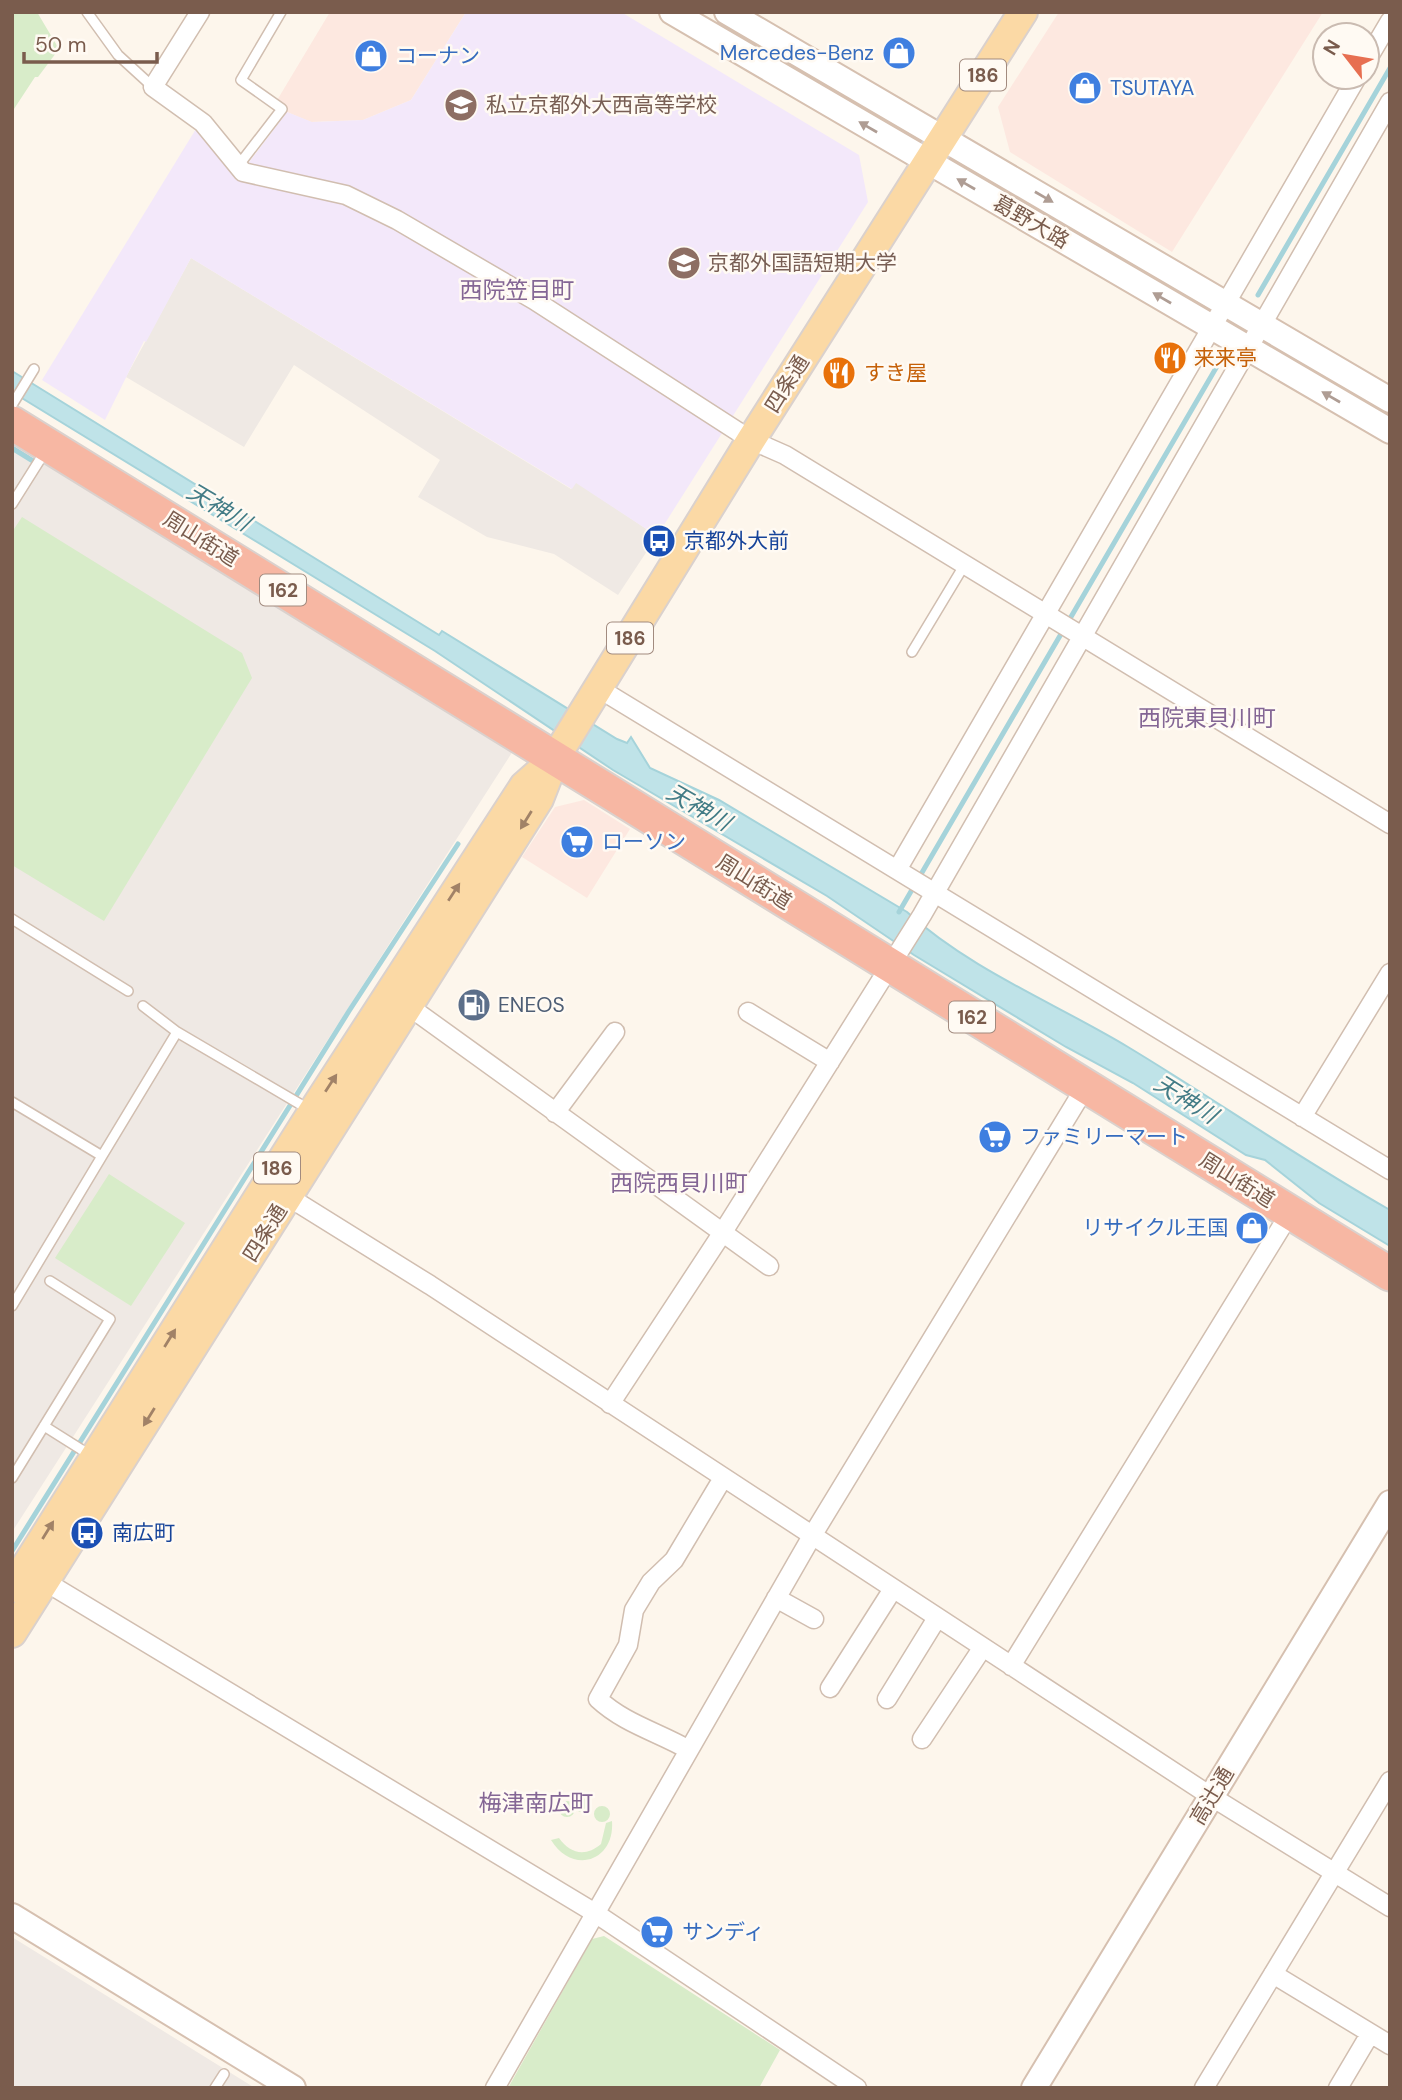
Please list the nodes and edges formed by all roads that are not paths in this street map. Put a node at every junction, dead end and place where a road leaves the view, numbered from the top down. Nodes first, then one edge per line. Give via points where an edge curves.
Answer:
1 (87, 12) edge
2 (200, 12) edge
3 (281, 12) edge
4 (672, 12) edge
5 (727, 12) edge
6 (1023, 12) edge
7 (1390, 21) edge
8 (1381, 36) edge
9 (153, 87) junction
10 (1350, 91) edge
11 (1390, 102) edge
12 (935, 150) junction
13 (237, 167) junction
14 (1104, 232) junction
15 (1089, 256) junction
16 (1244, 314) junction
17 (1230, 338) junction
18 (34, 369) dead end
19 (1390, 400) edge
20 (12, 405) edge
21 (12, 422) edge
22 (1390, 431) edge
23 (751, 440) junction
24 (49, 445) junction
25 (12, 504) edge
26 (965, 564) junction
27 (1046, 614) junction
28 (1082, 636) junction
29 (912, 652) dead end
30 (591, 700) junction
31 (559, 751) junction
32 (1390, 824) edge
33 (901, 873) junction
34 (931, 891) junction
35 (12, 919) edge
36 (894, 959) junction
37 (1390, 973) edge
38 (128, 991) dead end
39 (399, 1000) junction
40 (142, 1006) dead end
41 (748, 1012) dead end
42 (177, 1032) junction
43 (615, 1032) dead end
44 (830, 1062) junction
45 (1086, 1086) junction
46 (12, 1102) edge
47 (306, 1107) junction
48 (555, 1113) junction
49 (1302, 1117) junction
50 (102, 1156) junction
51 (1390, 1170) edge
52 (278, 1190) junction
53 (1290, 1213) junction
54 (723, 1233) junction
55 (769, 1266) dead end
56 (1390, 1274) edge
57 (50, 1281) dead end
58 (12, 1306) edge
59 (610, 1404) junction
60 (44, 1426) junction
61 (82, 1450) junction
62 (12, 1478) edge
63 (723, 1478) junction
64 (1390, 1503) edge
65 (812, 1536) junction
66 (27, 1579) edge
67 (893, 1589) junction
68 (776, 1598) junction
69 (937, 1618) junction
70 (814, 1619) dead end
71 (12, 1633) edge
72 (983, 1647) junction
73 (1011, 1666) junction
74 (831, 1688) dead end
75 (887, 1699) dead end
76 (922, 1740) dead end
77 (689, 1750) junction
78 (1390, 1781) edge
79 (1212, 1797) junction
80 (1334, 1873) junction
81 (1390, 1907) edge
82 (595, 1913) junction
83 (12, 1916) edge
84 (1273, 1974) junction
85 (1370, 2034) junction
86 (1390, 2045) edge
87 (224, 2074) dead end
88 (215, 2088) edge
89 (293, 2088) edge
90 (495, 2088) edge
91 (857, 2088) edge
92 (1034, 2088) edge
93 (1205, 2088) edge
94 (1338, 2088) edge

1 - 9 lane via 118,55
2 - 9 street
3 - 13 lane via 241,80 282,109
12 -> 4 street, 葛野大路
5 - 12 street, 葛野大路
6 - 12 main road, 四条通 / 186
7 - 8 street
9 - 13 street via 202,122
10 - 16 street
11 - 16 street
12 -> 14 street, 葛野大路
15 -> 12 street, 葛野大路
12 - 23 main road, 四条通 / 186
13 - 23 street via 259,178 346,195 397,220 534,300
14 - 15 street
14 - 16 street, 葛野大路
17 -> 15 street, 葛野大路
16 - 17 street
16 - 17 street
16 - 19 street, 葛野大路
22 -> 17 street, 葛野大路
17 - 27 street
17 - 28 street
18 - 20 lane
21 - 24 highway, 周山街道 / 162
23 - 26 street via 785,455
23 - 30 main road, 四条通 / 186
24 - 25 lane
24 - 31 highway, 周山街道 / 162
26 - 27 street
26 - 29 lane
27 - 28 street
27 - 33 street
28 - 32 street
28 - 34 street
30 - 31 main road, 四条通 / 186
30 - 33 street
31 - 36 highway, 周山街道 / 162
31 - 39 main road, 四条通 / 186 via 524,786
33 - 34 street
34 - 36 street via 922,915
34 - 49 street
35 - 38 lane
36 - 44 street
36 - 45 highway, 周山街道 / 162
37 - 49 street
47 -> 39 main road, 四条通 / 186
39 - 48 street
39 - 52 main road, 四条通 / 186
40 - 42 lane
41 - 44 street
42 - 47 lane
42 - 50 lane
43 - 48 street
44 - 54 street
45 - 53 highway, 周山街道 / 162
45 - 65 street
46 - 50 lane
47 - 52 main road, 四条通 / 186
48 - 54 street
49 - 51 street
50 - 58 lane
52 - 59 street
61 -> 52 main road, 四条通 / 186
52 -> 66 main road, 四条通 / 186
53 - 56 highway, 周山街道 / 162
53 - 73 street
54 - 55 street
54 - 59 street
57 - 60 lane via 110,1319
59 - 63 street
60 - 61 lane
60 - 62 lane
66 -> 61 main road, 四条通 / 186
63 - 65 street
63 - 77 street via 674,1560 651,1582 634,1610 628,1645 598,1699 611,1711
64 - 79 street, 高辻通
65 - 67 street
65 - 68 street
66 - 71 main road, 四条通 / 186
66 - 82 street
67 - 69 street
67 - 74 street
68 - 70 street
68 - 77 street
69 - 72 street
69 - 75 street
72 - 73 street
72 - 76 street
73 - 79 street
77 - 82 street
78 - 80 street
79 - 80 street
79 - 92 street, 高辻通
80 - 81 street
80 - 84 street
82 - 90 street
82 - 91 street
83 - 89 street
84 - 85 street
84 - 93 street
85 - 86 street
85 - 94 street
87 - 88 lane

